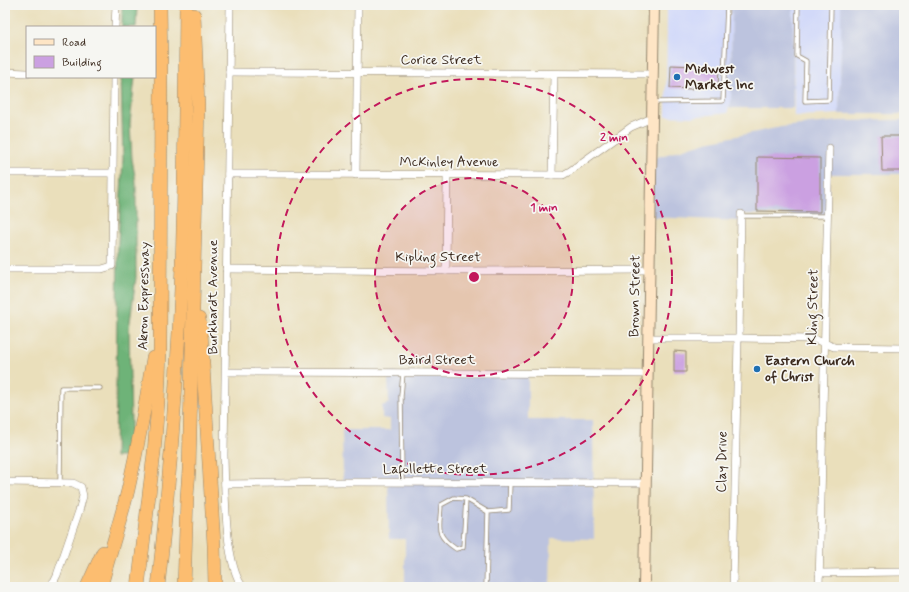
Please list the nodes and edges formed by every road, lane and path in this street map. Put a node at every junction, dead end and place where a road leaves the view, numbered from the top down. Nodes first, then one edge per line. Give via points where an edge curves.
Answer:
1 (116, 5) edge
2 (160, 5) edge
3 (186, 5) edge
4 (193, 5) edge
5 (230, 5) edge
6 (358, 5) edge
7 (654, 5) edge
8 (727, 5) edge
9 (798, 5) edge
10 (831, 5) edge
11 (115, 26) edge
12 (5, 72) edge
13 (229, 72) junction
14 (357, 72) junction
15 (26, 73) edge
16 (554, 74) junction
17 (653, 74) junction
18 (114, 78) edge
19 (652, 102) junction
20 (652, 118) junction
21 (830, 148) dead end
22 (5, 173) edge
23 (114, 174) junction
24 (228, 174) junction
25 (356, 175) junction
26 (447, 175) junction
27 (552, 175) junction
28 (741, 215) joint
29 (828, 216) junction
30 (5, 269) edge
31 (226, 269) junction
32 (650, 270) junction
33 (446, 271) junction
34 (193, 285) junction
35 (161, 293) junction
36 (649, 338) junction
37 (738, 338) junction
38 (825, 344) junction
39 (904, 348) edge
40 (226, 372) junction
41 (403, 373) junction
42 (648, 374) junction
43 (100, 388) dead end
44 (136, 454) junction
45 (5, 482) edge
46 (60, 482) junction
47 (402, 482) junction
48 (510, 482) junction
49 (646, 483) junction
50 (225, 484) junction
51 (466, 499) junction
52 (488, 512) junction
53 (904, 572) edge
54 (820, 573) junction
55 (48, 587) edge
56 (87, 587) edge
57 (101, 587) edge
58 (138, 587) edge
59 (158, 587) edge
60 (184, 587) edge
61 (215, 587) edge
62 (243, 587) edge
63 (486, 587) edge
64 (644, 587) edge
65 (733, 587) edge
66 (820, 587) edge

1 - 11 street
2 - 35 highway, Akron Expressway
3 - 59 highway via 179,333
4 - 34 highway via 198,105
5 - 13 street, Burkhardt Avenue
6 - 14 street
7 - 17 main road, Brown Street
8 - 19 lane via 723,101
9 - 10 lane via 798,56 806,61 805,101 829,100
12 - 15 street
13 - 14 street, Corice Street
13 - 24 street, Burkhardt Avenue
14 - 16 street, Corice Street
14 - 25 street
16 - 17 street, Corice Street
16 - 27 street
17 - 19 main road, Brown Street
18 - 23 street
19 - 20 main road, Brown Street
20 - 27 street, McKinley Avenue via 631,126 563,175
20 - 32 main road, Brown Street
21 - 29 street, Kling Street
22 - 23 street
23 - 30 street via 112,266 102,269
24 - 25 street, McKinley Avenue
24 - 31 street, Burkhardt Avenue
25 - 26 street, McKinley Avenue
26 - 27 street, McKinley Avenue
26 - 33 street
28 - 29 lane
28 - 37 street, Clay Drive
29 - 38 street, Kling Street
31 - 33 street, Kipling Street
31 - 40 street, Burkhardt Avenue
32 - 33 street, Kipling Street
32 - 36 main road, Brown Street
34 - 60 highway
34 - 61 highway via 201,332
35 - 44 highway via 153,358
35 - 58 highway, Akron Expressway via 158,402
36 - 37 street
36 - 42 main road, Brown Street
37 - 38 street via 814,339
37 - 65 street, Clay Drive
38 - 39 street via 834,347
38 - 54 street, Kling Street
40 - 41 street, Baird Street
40 - 50 street, Burkhardt Avenue
41 - 42 street, Baird Street
41 - 47 lane
42 - 49 main road, Brown Street
43 - 46 lane via 61,388
44 - 56 highway via 116,521
44 - 57 highway
45 - 46 street
46 - 55 street via 73,483 81,487 82,496 61,564 54,581
47 - 48 street, Lafollette Street
47 - 50 street, Lafollette Street
48 - 49 street, Lafollette Street
48 - 52 lane via 509,510
49 - 64 main road, Brown Street
50 - 62 street, Burkhardt Avenue via 228,538 237,577
51 - 51 lane via 454,498 441,505 439,533 456,549 463,547
51 - 52 lane
52 - 63 lane
53 - 54 street
54 - 66 street, Kling Street

